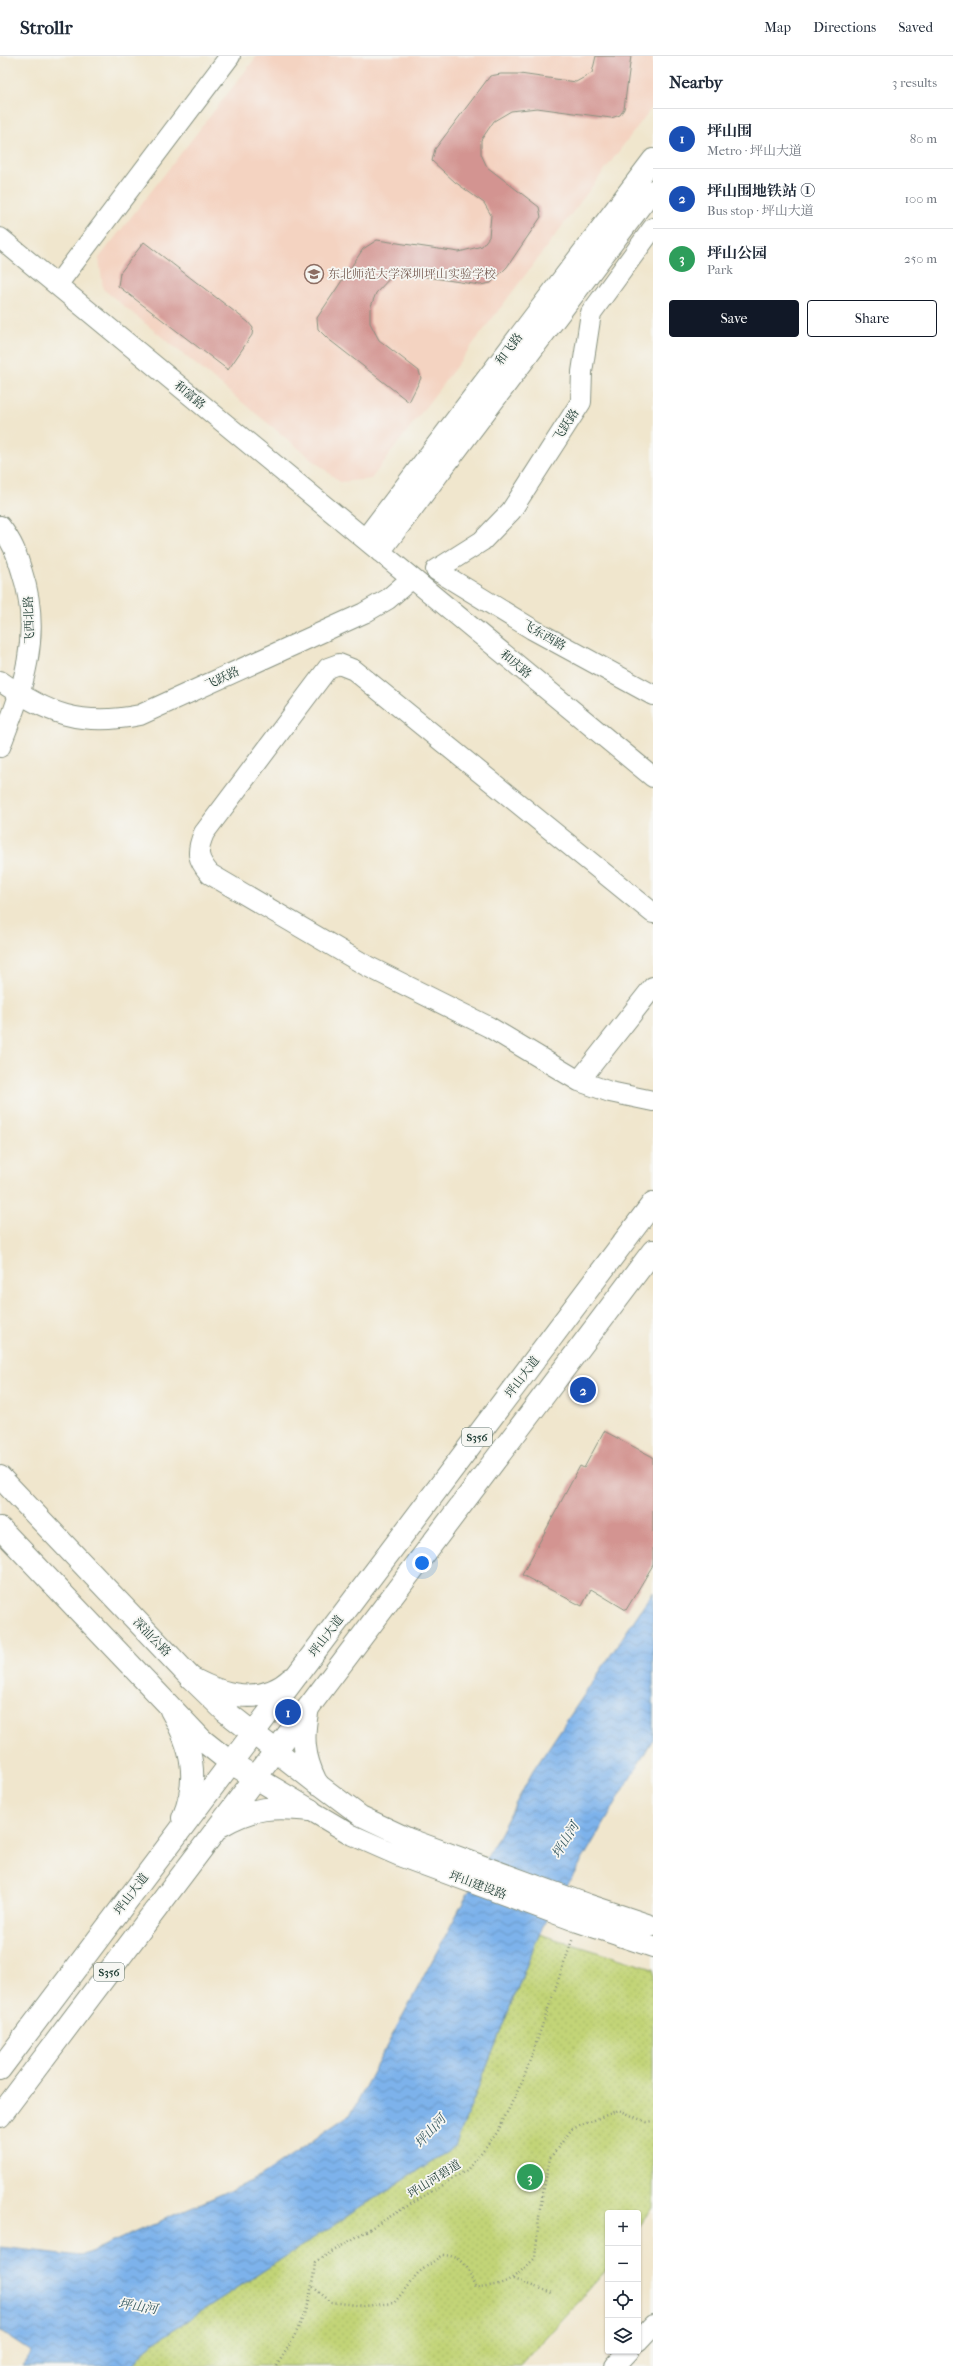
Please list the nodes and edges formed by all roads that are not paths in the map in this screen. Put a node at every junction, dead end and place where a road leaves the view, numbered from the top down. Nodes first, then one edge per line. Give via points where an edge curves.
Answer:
1 (230, 56) edge
2 (653, 159) edge
3 (653, 190) edge
4 (653, 228) edge
5 (0, 238) edge
6 (57, 285) junction
7 (0, 526) edge
8 (372, 545) junction
9 (436, 570) joint
10 (412, 578) junction
11 (0, 681) edge
12 (20, 695) junction
13 (653, 695) edge
14 (0, 747) edge
15 (653, 777) edge
16 (653, 913) edge
17 (653, 987) edge
18 (579, 1081) junction
19 (653, 1101) edge
20 (653, 1203) edge
21 (653, 1250) edge
22 (0, 1477) edge
23 (0, 1528) edge
24 (300, 1670) junction
25 (191, 1678) junction
26 (308, 1708) junction
27 (171, 1710) junction
28 (252, 1734) junction
29 (275, 1751) junction
30 (230, 1763) junction
31 (255, 1778) junction
32 (317, 1783) junction
33 (310, 1810) junction
34 (217, 1828) junction
35 (174, 1838) junction
36 (468, 1871) junction
37 (653, 1926) edge
38 (653, 1947) edge
39 (0, 2068) edge
40 (0, 2116) edge
41 (653, 2325) edge
42 (641, 2338) edge
43 (626, 2354) edge
44 (615, 2366) edge

1 - 6 street
2 - 8 street, 和飞路
3 - 8 street, 和飞路
4 - 9 street, 飞跃路 via 591,312 582,372 581,402 511,510 482,542
5 - 6 street, 和富路
6 - 8 street, 和富路
7 - 12 street, 飞西北路 via 13,543 30,595 32,643
8 - 10 street, 和庆路
9 - 13 street, 飞东西路 via 532,629
10 - 12 street, 飞跃路 via 388,599 364,613 140,715 112,721 85,719 53,712
10 - 15 street, 和庆路
11 - 12 street, 飞跃路
12 - 14 street, 飞西北路
16 - 18 street via 354,670 339,664 328,668 204,833 198,846 200,862 210,874 367,966 489,1027
17 - 18 street
18 - 19 street via 610,1092
20 - 24 main road, 坪山大道 / S356
21 - 26 main road, S356
22 - 25 main road, 深汕公路
23 - 27 main road
24 - 25 main road via 287,1683 271,1692 254,1696 234,1696 213,1690
24 - 28 main road, 坪山大道 / S356
25 - 28 main road, 深汕公路
26 - 29 main road, S356
26 - 32 main road via 303,1729 304,1750
27 - 30 main road
27 - 35 main road via 184,1732 191,1755 193,1776 190,1798
28 - 29 main road, 深汕公路
28 - 30 main road, 坪山大道 / S356
29 - 31 main road, S356
29 - 32 main road, 深汕公路
30 - 31 main road
30 - 35 main road, 坪山大道 / S356
31 - 33 main road
31 - 34 main road, S356
32 - 36 street, 坪山建设路 via 361,1816
33 - 34 main road via 262,1808 241,1814
33 - 36 street, 坪山建设路 via 352,1835 402,1857
34 - 40 main road, S356
35 - 39 main road, 坪山大道 / S356
36 - 37 street, 坪山建设路
36 - 38 street, 坪山建设路 via 578,1922
41 - 42 street
43 - 44 street

